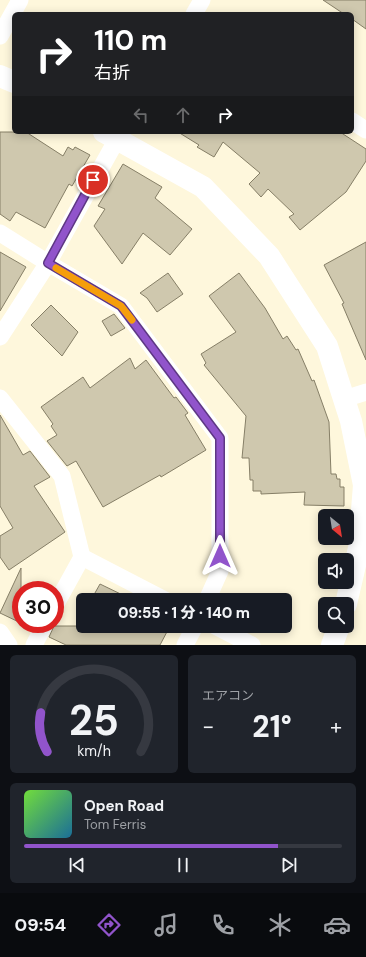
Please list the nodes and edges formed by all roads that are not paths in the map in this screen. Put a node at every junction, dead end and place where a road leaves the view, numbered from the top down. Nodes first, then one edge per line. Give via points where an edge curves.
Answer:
1 (20, 0) edge
2 (202, 0) edge
3 (13, 12) edge
4 (195, 12) edge
5 (12, 14) edge
6 (0, 36) edge
7 (0, 76) edge
8 (12, 81) edge
9 (354, 122) edge
10 (366, 130) edge
11 (114, 134) edge
12 (0, 233) edge
13 (48, 263) junction
14 (0, 337) edge
15 (366, 392) edge
16 (0, 398) edge
17 (344, 399) junction
18 (82, 557) junction
19 (64, 590) edge
20 (151, 593) edge
21 (210, 593) edge
22 (348, 597) edge
23 (0, 632) edge
24 (40, 633) edge
25 (191, 633) edge
26 (229, 633) edge
27 (336, 633) edge
28 (9, 645) edge
29 (34, 645) edge
30 (185, 645) edge
31 (252, 645) edge
32 (332, 645) edge

1 - 3 street
2 - 4 street
5 - 6 street
7 - 8 street
9 - 10 street
11 - 13 street
11 - 17 street via 203,188 269,256 327,346
12 - 13 street
13 - 14 street
13 - 21 street via 121,306 220,438 220,571
15 - 17 street
16 - 18 street via 62,476
17 - 22 street via 364,486 359,548
18 - 19 street
18 - 20 street
23 - 28 street
24 - 29 street
25 - 30 street
26 - 31 street
27 - 32 street

